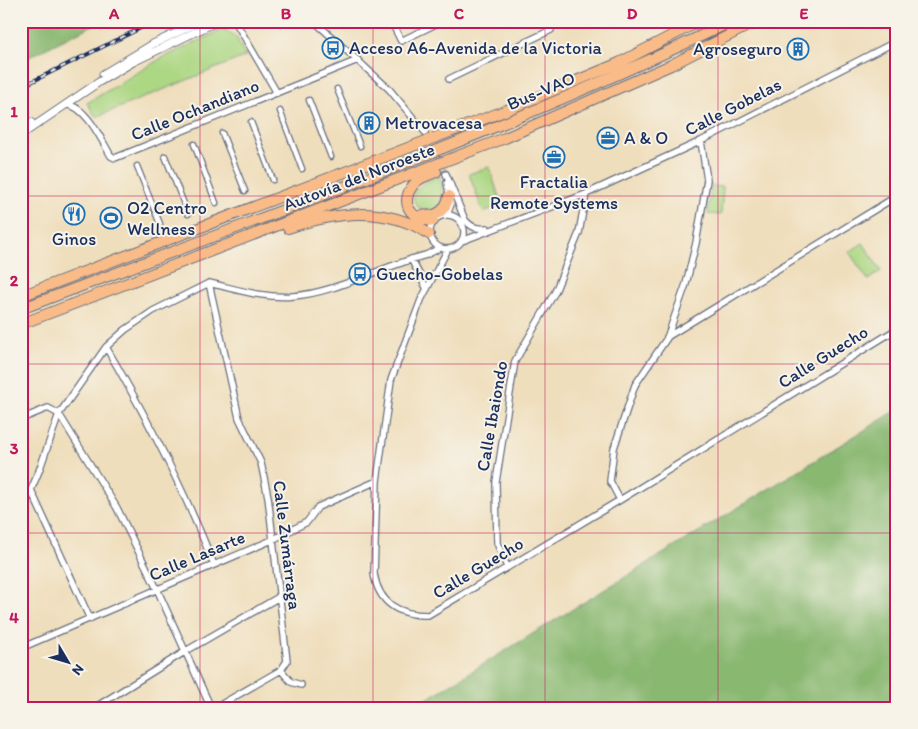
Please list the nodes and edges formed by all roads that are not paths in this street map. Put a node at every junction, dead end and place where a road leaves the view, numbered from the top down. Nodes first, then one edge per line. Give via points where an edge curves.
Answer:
1 (201, 21) edge
2 (218, 21) edge
3 (235, 21) edge
4 (312, 21) edge
5 (391, 21) edge
6 (442, 21) edge
7 (549, 21) edge
8 (700, 21) edge
9 (732, 21) edge
10 (756, 21) edge
11 (897, 41) edge
12 (358, 60) junction
13 (449, 79) dead end
14 (337, 89) dead end
15 (277, 93) junction
16 (309, 100) dead end
17 (64, 105) junction
18 (280, 111) dead end
19 (251, 122) dead end
20 (21, 129) edge
21 (426, 132) tunnel mouth
22 (222, 133) dead end
23 (21, 135) edge
24 (701, 141) junction
25 (194, 144) dead end
26 (360, 146) dead end
27 (165, 156) dead end
28 (331, 157) dead end
29 (450, 160) junction
30 (137, 166) dead end
31 (302, 169) dead end
32 (273, 180) dead end
33 (245, 191) dead end
34 (451, 192) junction
35 (586, 194) junction
36 (897, 196) edge
37 (409, 197) junction
38 (216, 203) dead end
39 (188, 214) dead end
40 (447, 215) junction
41 (460, 220) junction
42 (433, 221) junction
43 (160, 224) dead end
44 (275, 226) junction
45 (496, 227) junction
46 (463, 228) junction
47 (484, 231) junction
48 (430, 237) junction
49 (462, 241) junction
50 (440, 248) junction
51 (448, 250) junction
52 (414, 258) junction
53 (209, 283) junction
54 (427, 289) junction
55 (21, 296) edge
56 (21, 309) edge
57 (21, 324) edge
58 (897, 329) edge
59 (666, 338) junction
60 (106, 347) junction
61 (59, 414) junction
62 (21, 419) edge
63 (377, 481) junction
64 (31, 490) junction
65 (21, 494) edge
66 (620, 500) junction
67 (21, 514) edge
68 (272, 540) junction
69 (214, 565) junction
70 (507, 567) junction
71 (157, 588) junction
72 (279, 597) junction
73 (90, 619) junction
74 (21, 648) edge
75 (186, 651) junction
76 (281, 670) junction
77 (301, 685) dead end
78 (94, 708) edge
79 (213, 708) edge

1 - 20 street via 125,60
2 - 17 street via 133,62
3 - 15 street
4 - 12 street
5 - 6 street via 401,42
7 - 13 street via 552,30
8 - 55 highway, Autovía del Noroeste via 619,63 507,110
9 - 56 highway, Bus-VAO via 622,74 512,121
10 - 29 highway, Autovía del Noroeste via 671,64
11 - 24 street, Calle Gobelas
12 - 15 street, Calle Ochandiano
12 - 21 street
14 - 26 street
15 - 17 street, Calle Ochandiano via 115,158 81,109 72,104
16 - 28 street
17 - 23 street
18 - 31 street
19 - 32 street
22 - 33 street
24 - 35 street, Calle Gobelas
24 - 59 street via 707,180 698,234 686,284
25 - 38 street
27 - 39 street
29 - 37 highway via 415,183
29 - 44 highway, Autovía del Noroeste
30 - 43 street
34 - 37 highway via 443,211 429,216 416,211
34 - 40 street via 451,207
34 - 41 street
34 - 45 street, Calle Gobelas via 470,226 477,229
35 - 45 street, Calle Gobelas
35 - 70 street, Calle Ibaiondo via 579,233 555,292 515,362 496,482 497,543
36 - 59 street
37 - 42 highway via 411,213 423,221
40 - 41 street
40 - 42 street
41 - 46 street
42 - 48 street
44 - 48 highway via 288,228 344,213 372,213 401,220
44 - 57 highway, Autovía del Noroeste
45 - 47 street, Calle Gobelas
46 - 47 street, Calle Gobelas via 471,232
46 - 49 street
47 - 49 street, Calle Gobelas
48 - 50 street
48 - 52 street via 428,250
49 - 51 street
50 - 51 street
50 - 52 street
51 - 54 street, Calle Guecho
52 - 53 street via 321,290 293,296 269,296
52 - 54 street
53 - 60 street via 153,311
53 - 68 street, Calle Zumárraga via 239,418 261,463
54 - 63 street, Calle Guecho via 391,380
58 - 66 street, Calle Guecho
59 - 66 street via 636,385 614,448 610,481
60 - 61 street
60 - 69 street via 187,498
61 - 62 street via 48,408
61 - 64 street
61 - 71 street via 117,508
63 - 68 street, Calle Lasarte via 318,507 307,522
63 - 70 street, Calle Guecho via 374,574 378,591 389,606 401,612 428,615
64 - 65 street
64 - 67 street
64 - 73 street
66 - 70 street, Calle Guecho
68 - 69 street, Calle Lasarte
68 - 72 street, Calle Zumárraga
69 - 71 street, Calle Lasarte
71 - 73 street, Calle Lasarte
71 - 75 street
72 - 75 street
72 - 76 street, Calle Zumárraga via 287,661
73 - 74 street, Calle Lasarte
75 - 78 street
75 - 79 street
76 - 77 street via 291,682
76 - 79 street

